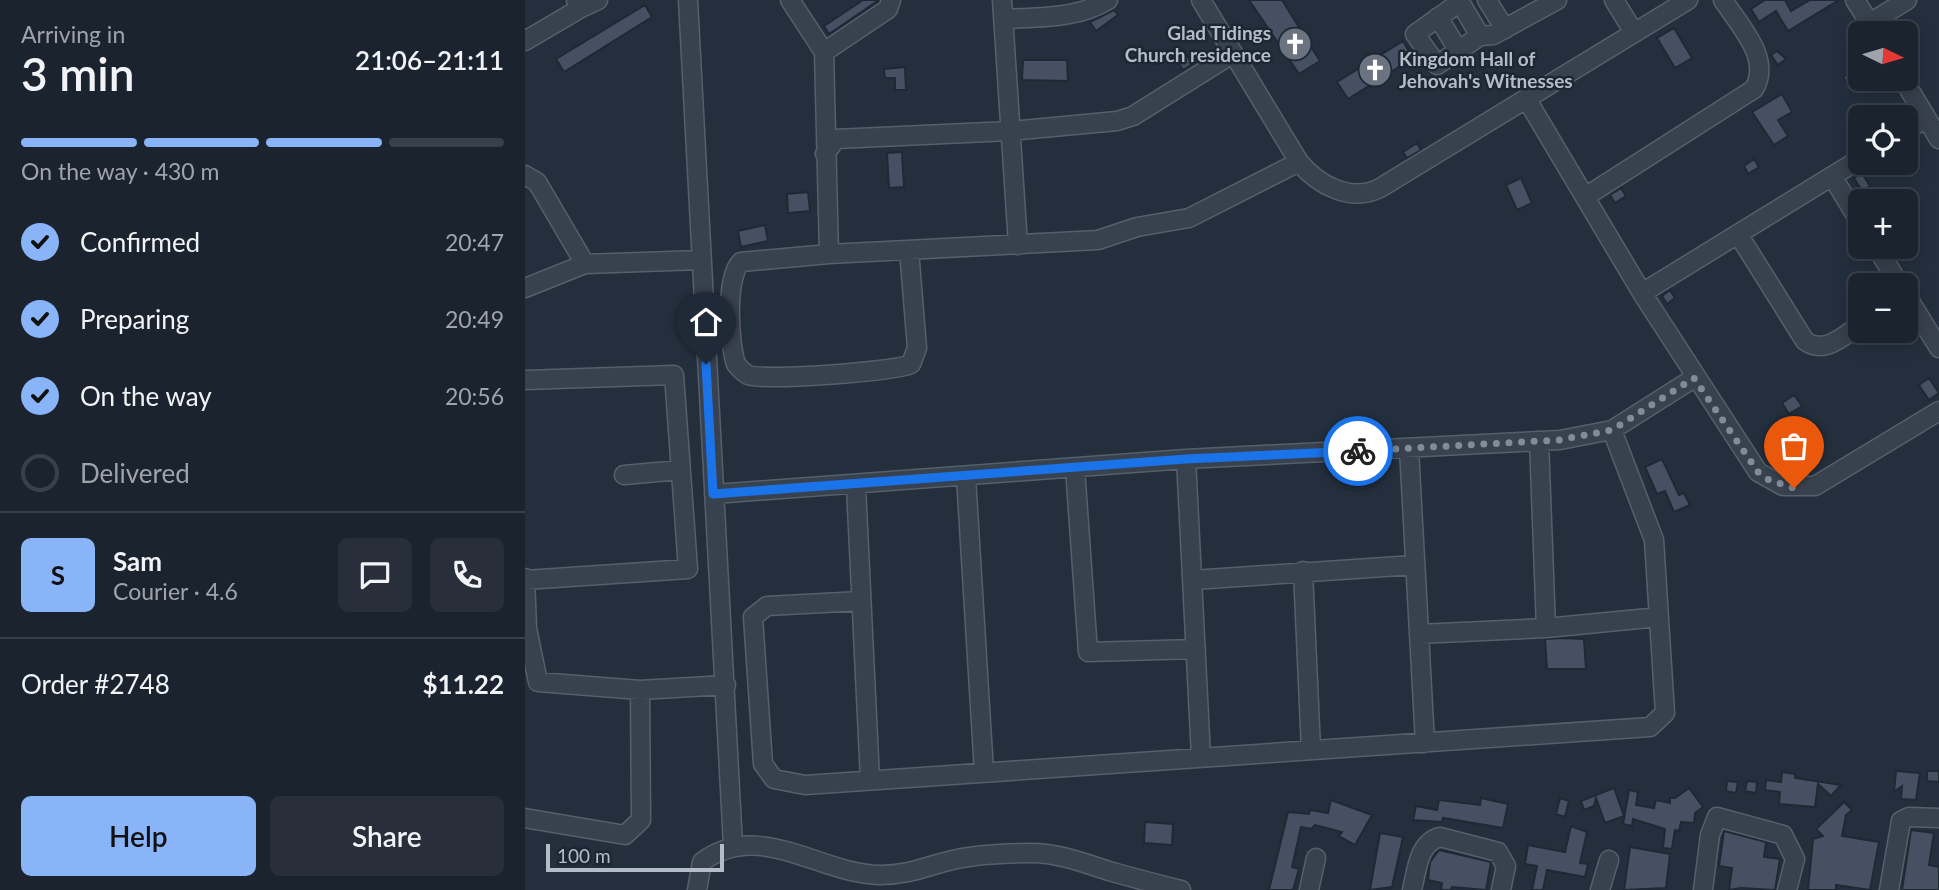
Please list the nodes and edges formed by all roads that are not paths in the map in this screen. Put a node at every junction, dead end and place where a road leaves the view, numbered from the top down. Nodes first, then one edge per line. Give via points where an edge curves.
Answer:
1 (598, 0) edge
2 (688, 0) edge
3 (790, 0) edge
4 (891, 0) edge
5 (1002, 0) edge
6 (1108, 0) edge
7 (1201, 0) edge
8 (1487, 0) edge
9 (1557, 0) edge
10 (1614, 0) edge
11 (1688, 0) edge
12 (1723, 0) edge
13 (1855, 0) edge
14 (1907, 0) edge
15 (579, 4) edge
16 (1438, 17) junction
17 (1005, 19) junction
18 (1868, 21) edge
19 (1882, 21) edge
20 (1505, 29) junction
21 (1633, 31) junction
22 (1480, 36) junction
23 (525, 41) edge
24 (1458, 50) junction
25 (824, 52) junction
26 (1231, 54) junction
27 (1910, 91) edge
28 (1526, 98) junction
29 (1926, 118) junction
30 (1918, 123) edge
31 (1010, 131) junction
32 (1939, 139) edge
33 (824, 154) junction
34 (1299, 162) junction
35 (1848, 166) edge
36 (525, 175) edge
37 (1832, 176) junction
38 (1585, 197) junction
39 (1848, 202) edge
40 (1738, 234) junction
41 (1018, 245) junction
42 (909, 250) junction
43 (829, 254) junction
44 (700, 260) junction
45 (585, 264) junction
46 (525, 288) edge
47 (1642, 293) junction
48 (1918, 315) edge
49 (1848, 333) edge
50 (1939, 348) edge
51 (1694, 378) junction
52 (525, 380) edge
53 (1939, 411) edge
54 (1612, 430) junction
55 (1539, 442) junction
56 (1409, 449) junction
57 (1186, 459) junction
58 (1075, 468) junction
59 (680, 470) junction
60 (624, 475) dead end
61 (966, 477) junction
62 (856, 486) junction
63 (713, 494) junction
64 (1414, 565) junction
65 (1303, 571) junction
66 (525, 579) edge
67 (1193, 580) junction
68 (861, 601) junction
69 (1659, 617) junction
70 (526, 628) edge
71 (1545, 628) junction
72 (1419, 634) junction
73 (1196, 649) junction
74 (726, 685) junction
75 (640, 690) junction
76 (1425, 743) junction
77 (1311, 750) junction
78 (1201, 757) junction
79 (984, 772) junction
80 (870, 780) junction
81 (525, 818) edge
82 (1939, 818) edge
83 (733, 846) junction
84 (1316, 858) dead end
85 (1609, 860) dead end
86 (697, 890) edge
87 (1181, 890) edge
88 (1309, 890) edge
89 (1412, 890) edge
90 (1501, 890) edge
91 (1600, 890) edge
92 (1703, 890) edge
93 (1787, 890) edge
94 (1888, 890) edge

1 - 15 street
2 - 44 street
3 - 25 street
4 - 25 street via 888,9
5 - 17 street
6 - 17 street via 1064,16
7 - 26 street
8 - 20 street
9 - 20 street
10 - 21 street
11 - 21 street
12 - 38 street via 1759,61 1754,89
13 - 18 street
14 - 19 street
15 - 23 street
16 - 22 street via 1460,5
16 - 24 street
16 - 24 street via 1415,34 1435,64
17 - 31 street
20 - 22 street
21 - 28 street
22 - 24 street
25 - 33 street
26 - 31 street via 1133,116
26 - 34 street
27 - 29 street
28 - 34 street via 1370,193 1339,190 1311,177
28 - 38 street
29 - 30 street
29 - 32 street
31 - 33 street via 836,139
31 - 41 street
33 - 43 street
34 - 41 street via 1189,218 1098,240
35 - 37 street
36 - 45 street via 537,182
37 - 39 street
37 - 40 street
38 - 47 street
40 - 47 street
40 - 49 street via 1805,341 1825,347
41 - 42 street
42 - 43 street
42 - 43 street via 917,348 911,364 898,370 862,373 752,376 744,372 734,358 730,285 736,267 741,262
44 - 45 street
44 - 63 street
45 - 46 street
47 - 51 street
48 - 50 street
51 - 53 street via 1758,472 1794,488 1815,486
51 - 54 street
52 - 59 street via 674,375
54 - 55 street
54 - 69 street via 1651,529
55 - 56 street
55 - 71 street
56 - 57 street
56 - 64 street
57 - 58 street
57 - 67 street
58 - 61 street
58 - 73 street via 1088,652
59 - 60 street
59 - 66 street via 688,569
61 - 62 street
61 - 79 street
62 - 63 street
62 - 68 street
63 - 74 street
64 - 65 street
64 - 72 street
65 - 67 street
65 - 77 street
66 - 70 street
67 - 73 street
68 - 80 street
68 - 80 street via 767,606 753,617 767,772 774,779 805,785
69 - 71 street
69 - 76 street via 1664,713 1650,727
70 - 75 street via 538,682
71 - 72 street
72 - 76 street
73 - 78 street
74 - 75 street
74 - 83 street
75 - 81 street via 641,820 625,835
76 - 77 street
77 - 78 street
78 - 79 street
79 - 80 street
82 - 94 street via 1901,821
83 - 86 street via 702,862
83 - 87 street via 759,846 814,857 843,871 878,875 914,873 957,859 1033,853 1085,862
84 - 88 street
85 - 91 street
89 - 90 street via 1423,847 1440,837 1498,852 1506,866
92 - 93 street via 1717,817 1783,835 1795,859

